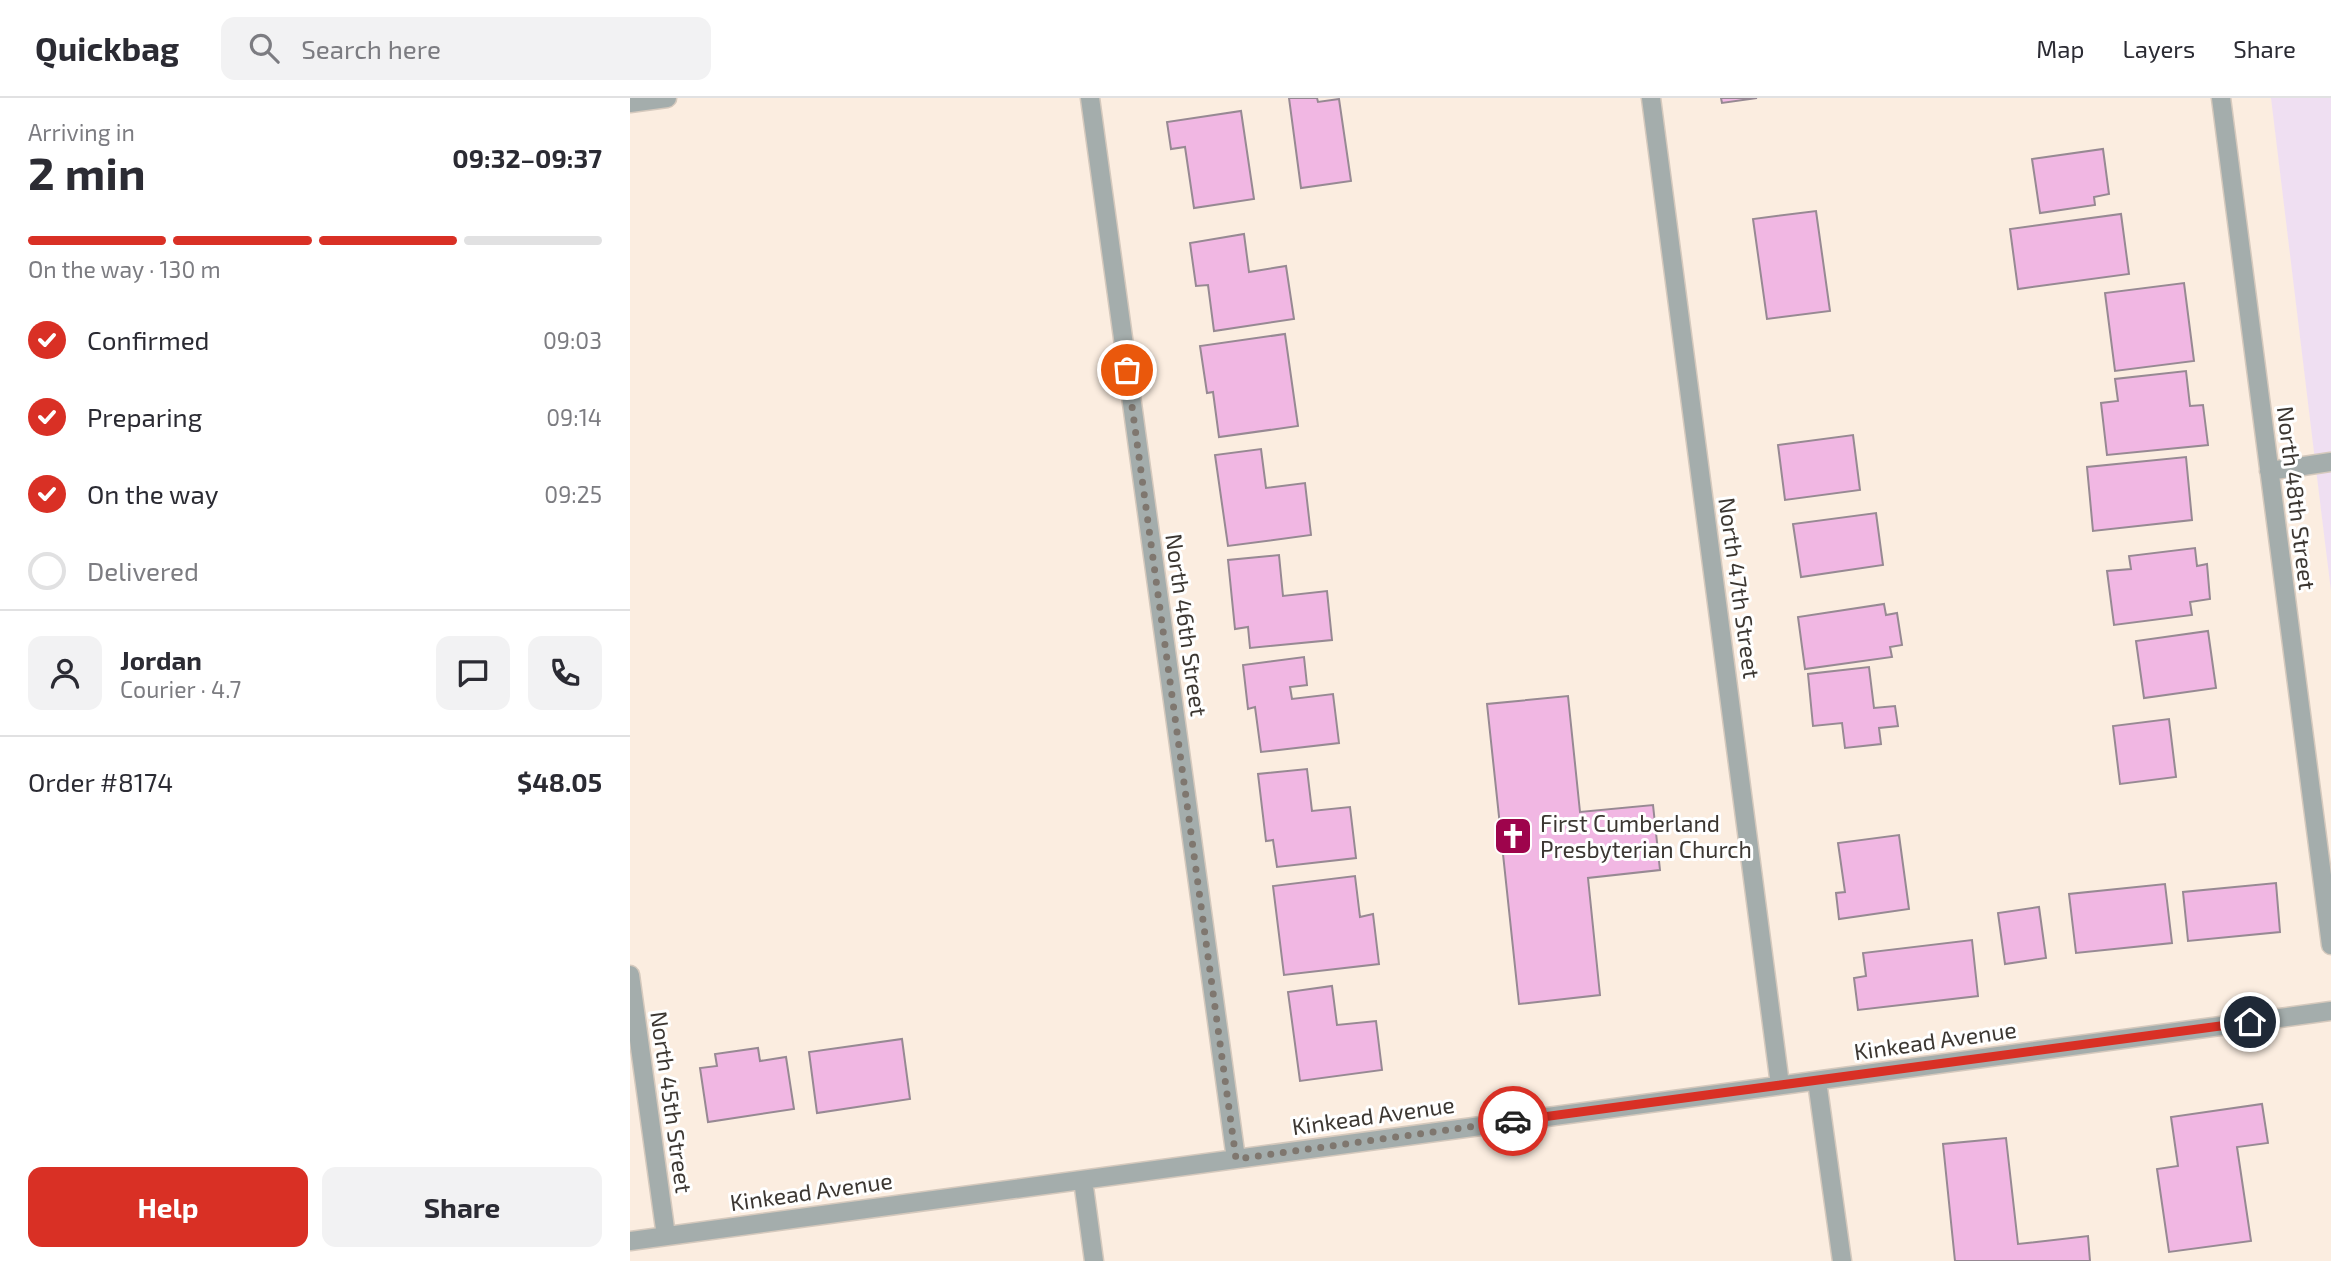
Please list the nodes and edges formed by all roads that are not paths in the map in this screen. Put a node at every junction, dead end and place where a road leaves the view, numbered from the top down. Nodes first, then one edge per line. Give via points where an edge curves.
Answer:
1 (667, 98) edge
2 (1090, 98) edge
3 (1651, 98) edge
4 (2221, 98) edge
5 (630, 103) edge
6 (2331, 462) edge
7 (2269, 471) junction
8 (2331, 945) edge
9 (630, 975) edge
10 (2331, 1011) edge
11 (1817, 1080) junction
12 (1780, 1085) junction
13 (1236, 1159) junction
14 (1083, 1180) junction
15 (666, 1236) junction
16 (630, 1241) edge
17 (1094, 1261) edge
18 (1842, 1261) edge

1 - 5 street
2 - 13 street, North 46th Street
3 - 12 street, North 47th Street
4 - 7 street, North 48th Street
6 - 7 street
7 - 8 street, North 48th Street
9 - 15 street, North 45th Street
10 - 11 street, Kinkead Avenue
11 - 12 street, Kinkead Avenue
11 - 18 street
12 - 13 street, Kinkead Avenue
13 - 14 street, Kinkead Avenue
14 - 15 street, Kinkead Avenue
14 - 17 street
15 - 16 street, Kinkead Avenue

